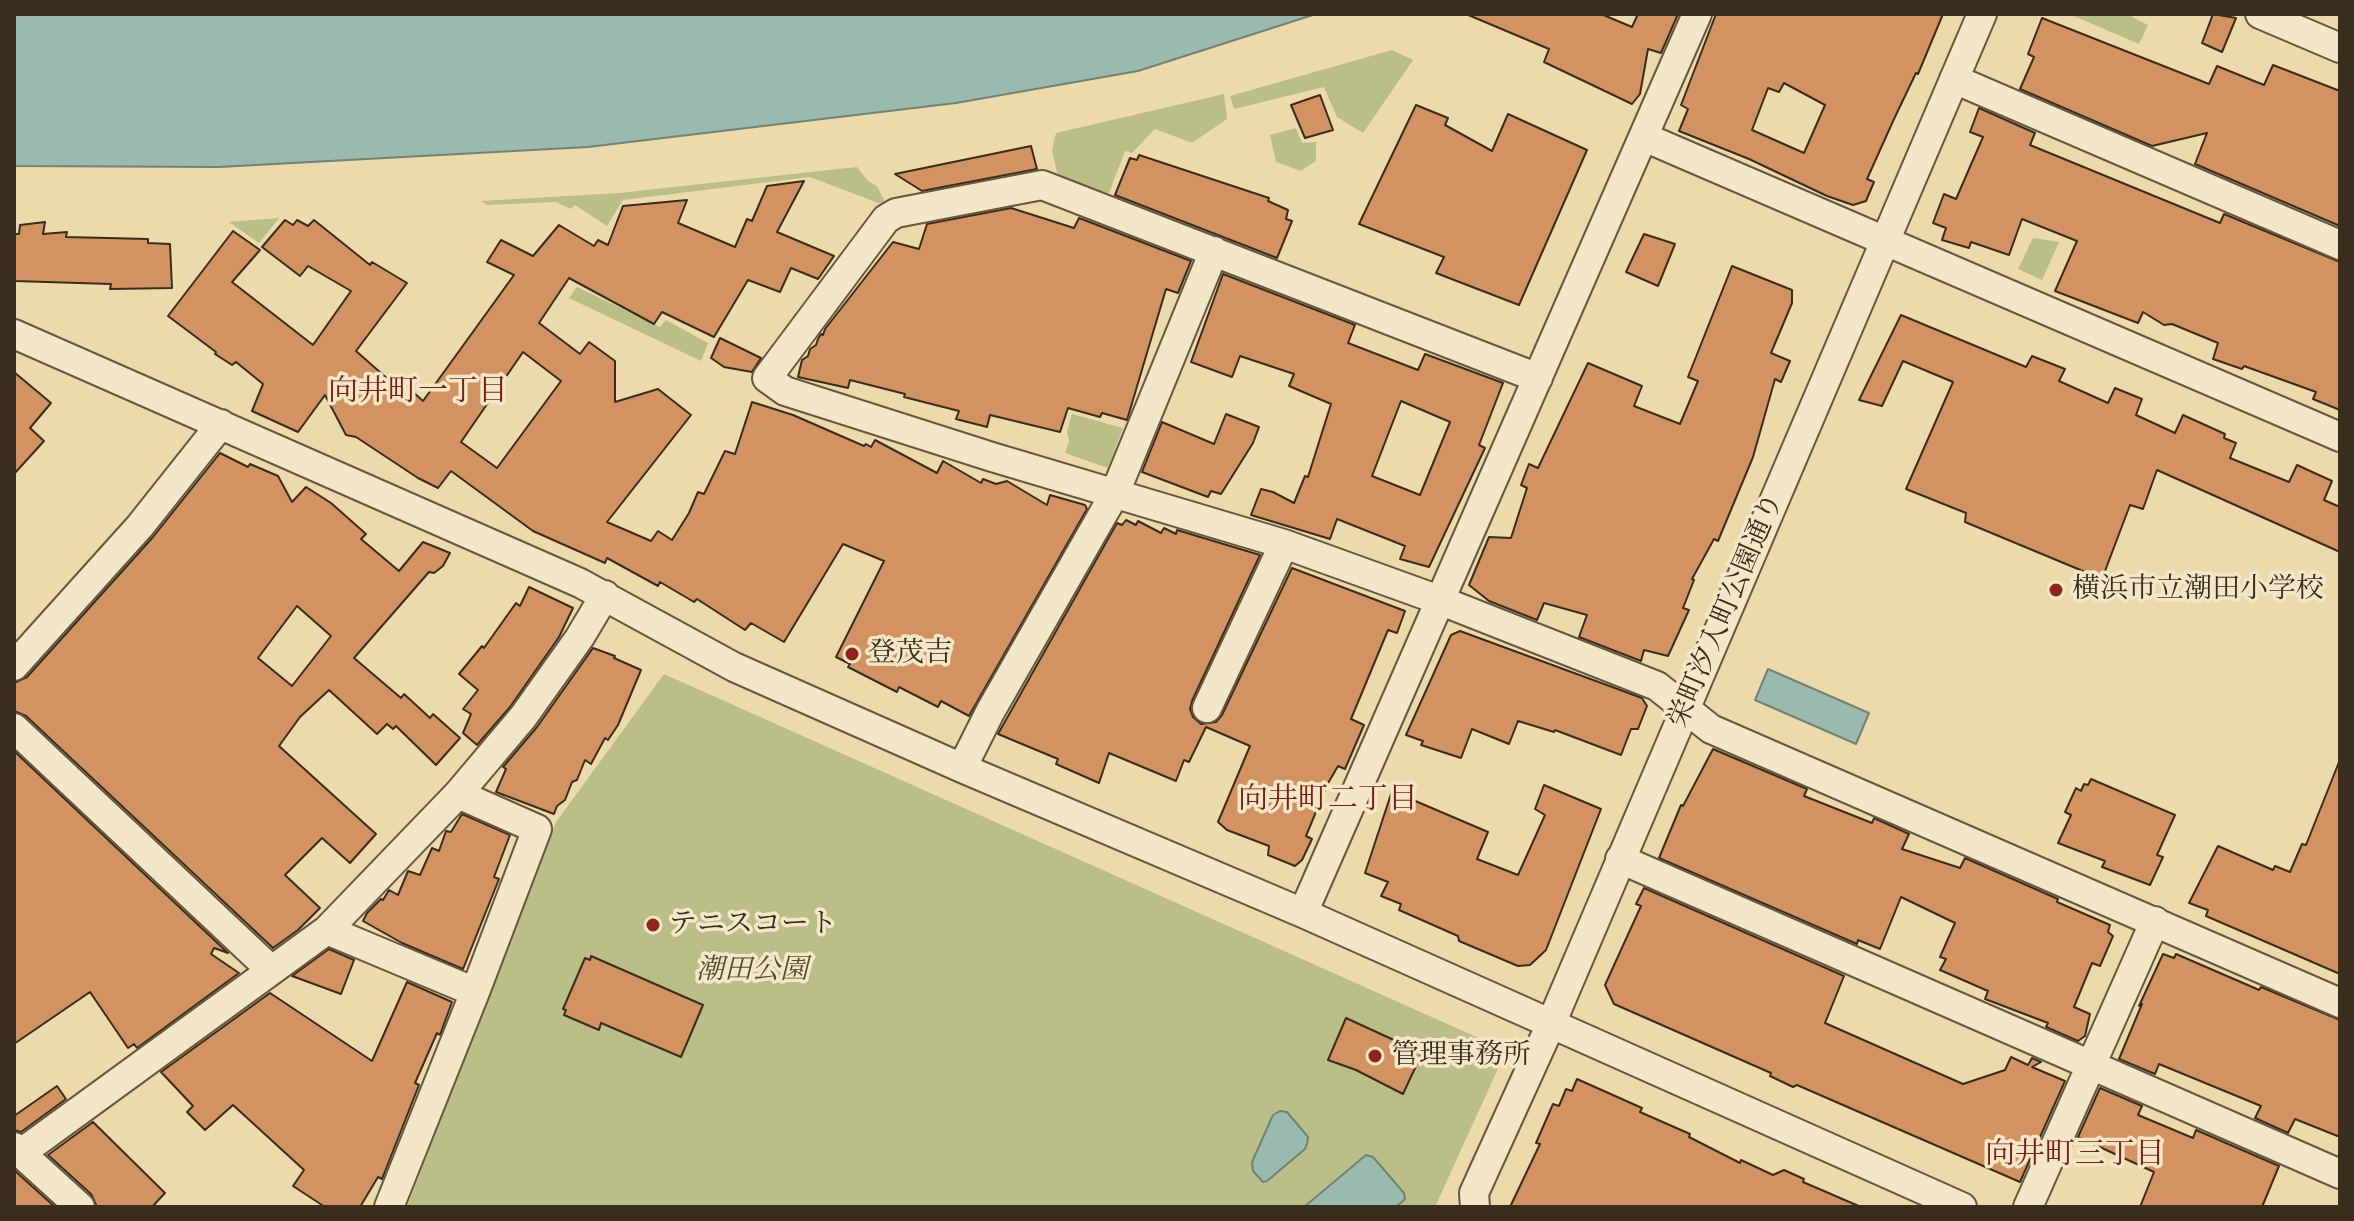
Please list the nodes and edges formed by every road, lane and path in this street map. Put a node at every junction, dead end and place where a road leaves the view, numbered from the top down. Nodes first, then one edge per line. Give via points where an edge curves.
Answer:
1 (1697, 14) edge
2 (1982, 14) edge
3 (2260, 14) edge
4 (2340, 48) edge
5 (1954, 79) junction
6 (1644, 137) junction
7 (1886, 240) junction
8 (2340, 245) edge
9 (1214, 251) junction
10 (14, 334) edge
11 (1538, 378) junction
12 (221, 424) junction
13 (2340, 437) edge
14 (1115, 493) junction
15 (1284, 544) junction
16 (605, 595) junction
17 (1439, 600) junction
18 (14, 666) edge
19 (1207, 708) dead end
20 (1685, 709) junction
21 (14, 728) edge
22 (962, 768) junction
23 (458, 794) junction
24 (1620, 859) junction
25 (1303, 913) junction
26 (2155, 921) junction
27 (327, 930) junction
28 (270, 969) junction
29 (475, 992) junction
30 (2340, 1003) edge
31 (1550, 1026) junction
32 (2092, 1064) junction
33 (18, 1150) edge
34 (2340, 1174) edge
35 (80, 1207) edge
36 (389, 1207) edge
37 (1475, 1207) edge
38 (1962, 1207) edge
39 (2028, 1207) edge

1 - 6 street
2 - 5 street, 栄町汐入町公園通り
3 - 4 street
5 - 7 street, 栄町汐入町公園通り
5 - 8 street
6 - 7 street
6 - 11 street
7 - 13 street
7 - 20 street, 栄町汐入町公園通り
9 - 11 street
9 - 14 street
9 - 14 street via 1042,185 896,213 886,219 767,378 785,391
10 - 12 street
11 - 17 street
12 - 16 street
12 - 18 street via 140,526
14 - 15 street
14 - 22 street
15 - 17 street
15 - 19 street
16 - 22 street via 734,667
16 - 23 street via 523,717
17 - 20 street via 1657,686
17 - 25 street
20 - 24 street, 栄町汐入町公園通り
20 - 26 street via 1711,729
21 - 28 street
22 - 25 street
23 - 27 street
23 - 29 street via 537,829
24 - 31 street, 栄町汐入町公園通り
24 - 32 street
25 - 31 street
26 - 30 street
26 - 32 street
27 - 28 street
27 - 29 street
28 - 33 street
29 - 36 street
31 - 37 street, 栄町汐入町公園通り via 1474,1193
31 - 38 street
32 - 34 street
32 - 39 street
33 - 35 street

